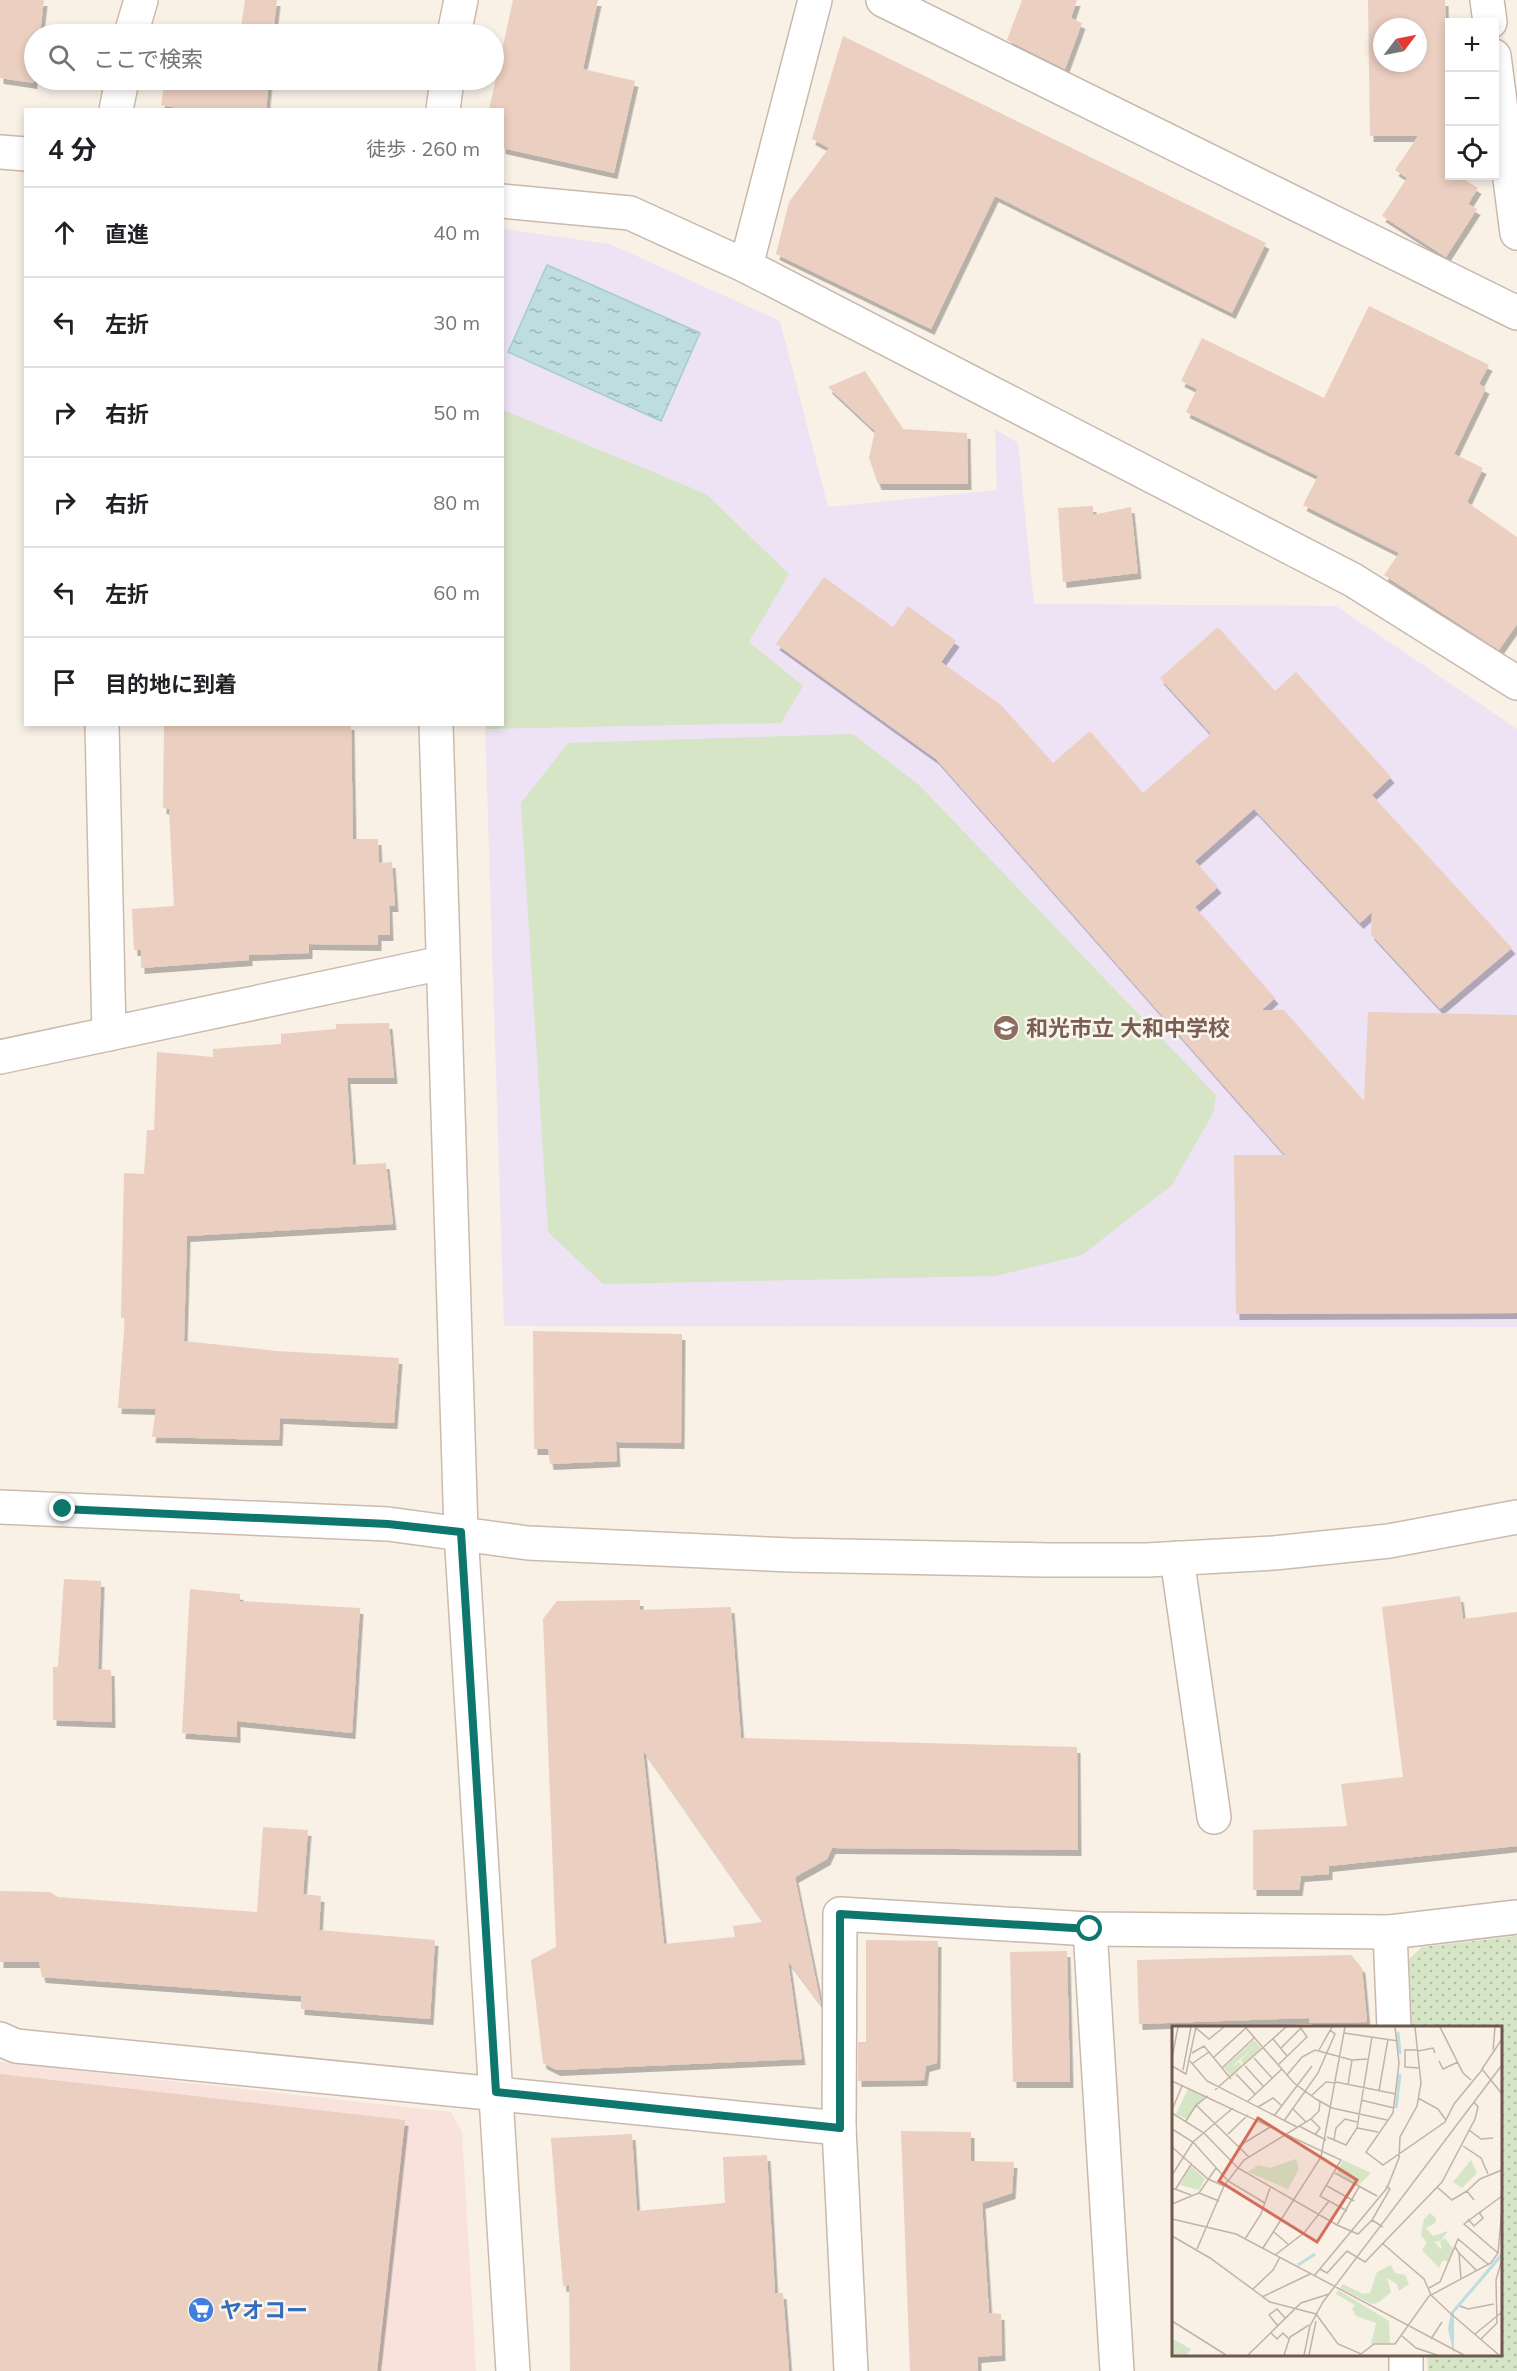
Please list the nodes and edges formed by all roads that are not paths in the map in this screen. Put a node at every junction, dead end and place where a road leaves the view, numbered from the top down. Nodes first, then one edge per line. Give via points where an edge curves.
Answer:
1 (141, 0) edge
2 (461, 0) edge
3 (815, 0) edge
4 (883, 0) edge
5 (1487, 0) edge
6 (1489, 18) edge
7 (134, 24) edge
8 (456, 24) edge
9 (1496, 72) edge
10 (120, 90) edge
11 (446, 90) edge
12 (116, 108) edge
13 (443, 108) edge
14 (0, 152) edge
15 (24, 154) edge
16 (504, 201) edge
17 (1517, 233) edge
18 (746, 266) junction
19 (1517, 313) edge
20 (1517, 683) edge
21 (102, 726) edge
22 (436, 726) edge
23 (442, 963) junction
24 (109, 1034) junction
25 (0, 1057) edge
26 (0, 1507) edge
27 (1517, 1517) edge
28 (461, 1532) junction
29 (1177, 1558) junction
30 (1214, 1817) dead end
31 (1517, 1917) edge
32 (1090, 1929) junction
33 (1390, 1932) junction
34 (1394, 2026) edge
35 (0, 2039) edge
36 (496, 2092) junction
37 (840, 2128) junction
38 (513, 2371) edge
39 (851, 2371) edge
40 (1117, 2371) edge

1 - 7 street
2 - 8 street
3 - 18 street
4 - 19 street
5 - 6 street
9 - 17 street
10 - 12 street
11 - 13 street
14 - 15 street
16 - 18 street via 630,213
18 - 20 street via 1353,580
21 - 24 street
22 - 23 street
23 - 24 street
23 - 28 street
24 - 25 street
26 - 28 street via 388,1524
27 - 29 street via 1389,1541 1274,1554
28 - 29 street via 528,1543 791,1555 1048,1560
28 - 36 street
29 - 30 street
31 - 33 street
32 - 33 street
32 - 37 street via 840,1914
32 - 40 street
33 - 34 street
35 - 36 street via 16,2046
36 - 37 street
36 - 38 street
37 - 39 street

